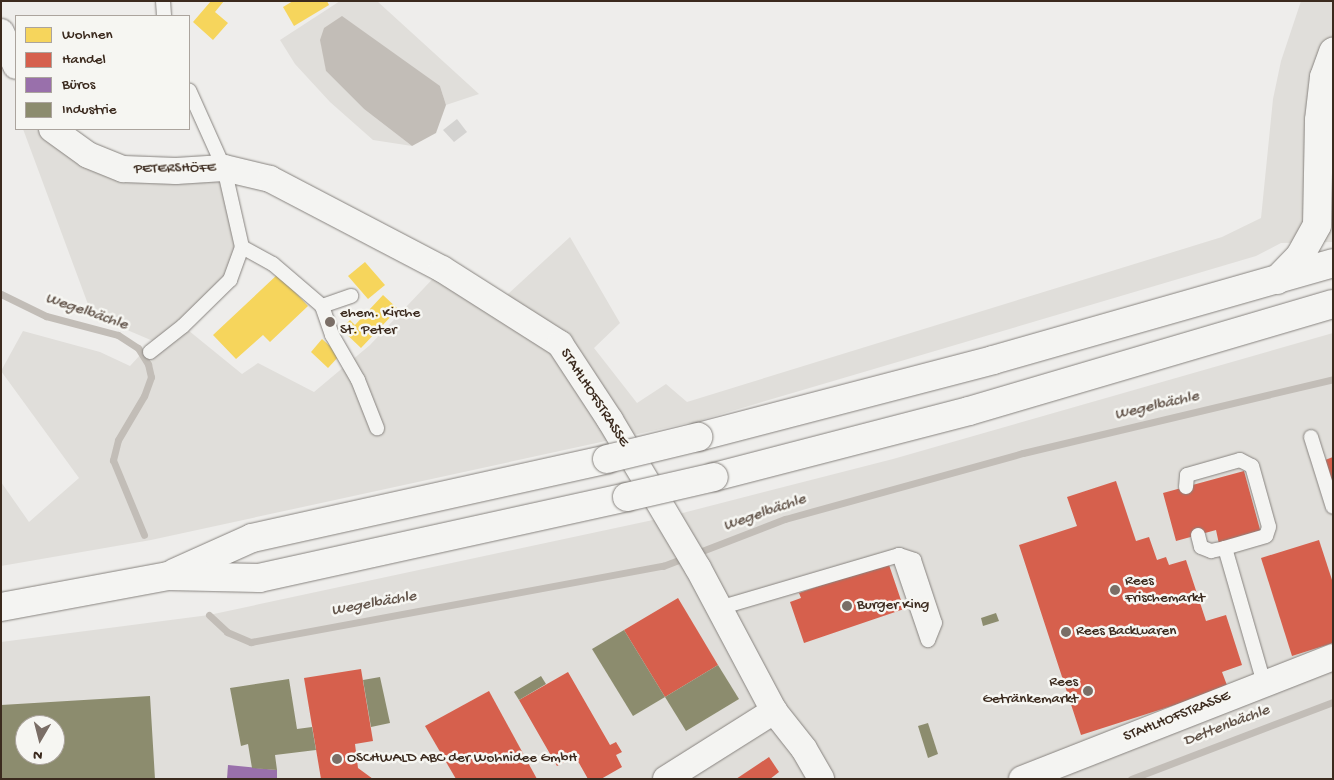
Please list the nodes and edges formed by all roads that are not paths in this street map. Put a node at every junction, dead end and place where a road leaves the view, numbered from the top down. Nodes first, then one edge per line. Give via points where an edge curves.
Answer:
1 (1, 32) edge
2 (1333, 52) edge
3 (15, 64) edge
4 (190, 92) edge
5 (53, 130) edge
6 (224, 168) junction
7 (242, 247) junction
8 (1333, 263) edge
9 (1277, 280) junction
10 (352, 296) dead end
11 (1333, 304) edge
12 (322, 306) junction
13 (150, 352) dead end
14 (376, 428) dead end
15 (1311, 437) dead end
16 (1186, 487) dead end
17 (1333, 507) edge
18 (1198, 535) dead end
19 (1225, 548) junction
20 (168, 576) junction
21 (1, 607) edge
22 (719, 608) junction
23 (928, 640) dead end
24 (1333, 657) edge
25 (1264, 683) junction
26 (774, 712) junction
27 (666, 779) edge
28 (821, 779) edge
29 (1022, 779) edge

1 - 3 street
2 - 9 highway via 1324,77 1319,120 1317,225 1300,256
4 - 6 lane, PETERSHÖFE
5 - 6 street, PETERSHÖFE via 88,155 123,169 176,171
6 - 7 lane
6 - 22 street, STAHLHOFSTRASSE via 270,179 442,269 560,344 610,420
7 - 12 lane via 273,264
7 - 13 lane via 230,280 183,326
8 - 9 highway
9 - 20 highway, bridge via 882,390 698,437 252,538
10 - 12 lane
11 - 20 highway, bridge via 969,411 714,477 259,578
12 - 14 lane via 332,335 358,380
15 - 17 lane
16 - 19 lane via 1186,475 1240,460 1252,466 1268,527 1266,536
18 - 19 lane via 1201,547 1211,551
19 - 25 lane
20 - 21 highway
22 - 23 lane via 899,555
22 - 26 street, STAHLHOFSTRASSE
24 - 25 street, STAHLHOFSTRASSE
25 - 29 street, STAHLHOFSTRASSE
26 - 27 street
26 - 28 street, STAHLHOFSTRASSE via 804,749

